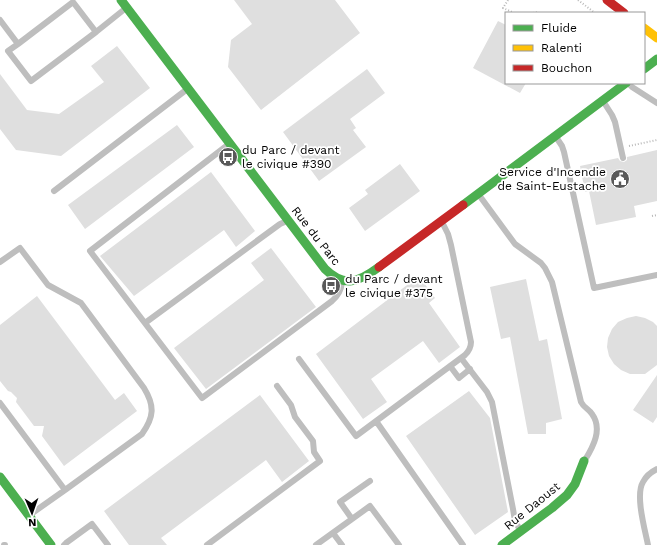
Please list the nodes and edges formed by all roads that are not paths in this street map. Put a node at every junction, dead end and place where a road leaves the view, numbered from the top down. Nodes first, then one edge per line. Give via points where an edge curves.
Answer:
1 (121, 0) edge
2 (607, 0) edge
3 (127, 8) junction
4 (623, 12) edge
5 (0, 20) edge
6 (645, 29) edge
7 (96, 32) junction
8 (657, 38) edge
9 (18, 44) junction
10 (657, 59) edge
11 (645, 69) edge
12 (626, 84) edge
13 (628, 84) edge
14 (188, 89) junction
15 (602, 101) junction
16 (657, 103) edge
17 (555, 136) junction
18 (230, 144) junction
19 (622, 158) dead end
20 (54, 191) dead end
21 (478, 194) junction
22 (289, 221) junction
23 (441, 221) junction
24 (0, 262) edge
25 (657, 275) edge
26 (342, 281) junction
27 (145, 323) junction
28 (461, 358) junction
29 (300, 359) dead end
30 (450, 366) junction
31 (470, 370) junction
32 (278, 386) dead end
33 (0, 403) edge
34 (376, 421) junction
35 (584, 462) joint
36 (657, 470) edge
37 (0, 477) edge
38 (370, 481) dead end
39 (65, 490) junction
40 (29, 515) junction
41 (352, 519) junction
42 (521, 531) junction
43 (333, 533) junction
44 (318, 544) edge
45 (52, 545) edge
46 (64, 545) edge
47 (108, 545) edge
48 (207, 545) edge
49 (342, 545) edge
50 (399, 545) edge
51 (463, 545) edge
52 (502, 545) edge
53 (648, 545) edge

1 - 3 street, Rue du Parc
2 - 4 street
3 - 7 lane
3 - 14 street, Rue du Parc
5 - 9 lane
6 - 8 street
7 - 9 lane via 73,2
7 - 9 lane via 32,81 8,51
10 - 11 street
12 - 15 street, Rue du Parc
13 - 16 lane
14 - 18 street, Rue du Parc
14 - 20 lane
15 - 17 street, Rue du Parc
15 - 19 lane via 615,122
17 - 21 street, Rue du Parc
17 - 25 lane via 564,152 594,288
18 - 22 street, Rue du Parc
18 - 27 lane via 90,251
21 - 23 street, Rue du Parc
21 - 35 lane via 515,244 541,263 552,282 581,402 593,414 596,426 596,440
22 - 26 street, Rue du Parc via 329,273
22 - 27 lane via 280,224
23 - 26 street, Rue du Parc via 370,274 355,281
23 - 28 lane via 451,245 471,342 471,347
24 - 39 lane via 20,248 48,285 81,303 144,388 151,402 151,419 142,434
26 - 27 lane via 341,290 332,301 202,398
28 - 30 lane
28 - 31 lane
29 - 34 lane via 356,436
30 - 31 lane via 458,378
30 - 34 lane
31 - 42 lane via 492,402 514,515
32 - 48 lane via 291,405 295,417 313,441 314,452 320,461
33 - 39 lane
34 - 51 lane
35 - 42 street, Rue Daoust via 575,484 567,495
36 - 53 lane via 643,481 640,492
37 - 40 street
38 - 41 lane via 340,502
39 - 40 lane
40 - 45 street
41 - 43 lane
41 - 50 lane via 370,506
42 - 52 street, Rue Daoust
43 - 44 lane
43 - 49 lane
46 - 47 lane via 92,524

